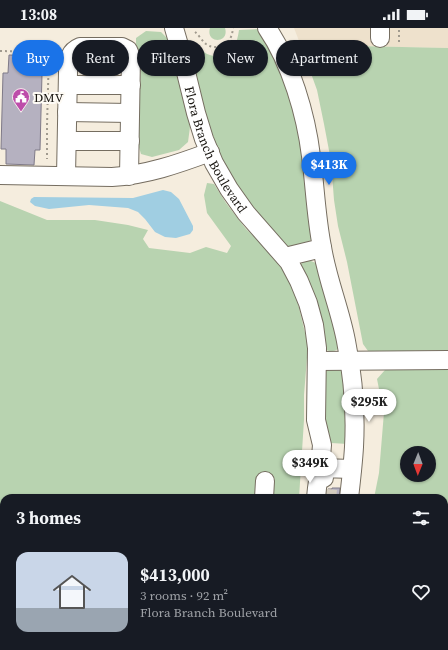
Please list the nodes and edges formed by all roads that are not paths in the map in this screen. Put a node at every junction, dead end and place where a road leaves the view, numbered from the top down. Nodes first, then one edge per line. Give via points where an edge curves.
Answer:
1 (174, 28) edge
2 (267, 28) edge
3 (68, 85) junction
4 (131, 85) junction
5 (67, 112) junction
6 (130, 113) junction
7 (66, 141) junction
8 (130, 141) junction
9 (210, 152) junction
10 (0, 175) edge
11 (66, 176) junction
12 (129, 176) junction
13 (322, 248) junction
14 (285, 257) junction
15 (350, 360) junction
16 (448, 360) edge
17 (317, 361) junction
18 (320, 468) junction
19 (352, 469) junction
20 (322, 493) tunnel mouth
21 (349, 494) edge

1 - 9 street, Flora Branch Boulevard via 196,113
2 - 13 street via 287,65 305,123
3 - 4 street
3 - 4 street via 70,57 74,50 80,47 122,47 128,50 131,57
3 - 5 street
4 - 6 street
5 - 6 street
5 - 7 street
6 - 8 street
7 - 8 street
7 - 11 street
8 - 12 street
9 - 12 street
9 - 14 street, Flora Branch Boulevard via 229,189 246,213
10 - 11 street
11 - 12 street
13 - 14 street
13 - 15 street
14 - 17 street, Flora Branch Boulevard via 308,303 314,326
15 - 16 street
15 - 17 street
15 - 19 street via 354,412
17 - 18 street, Flora Branch Boulevard via 316,420 322,445
18 - 19 street
18 - 20 street, Flora Branch Boulevard via 316,488
19 - 21 street

